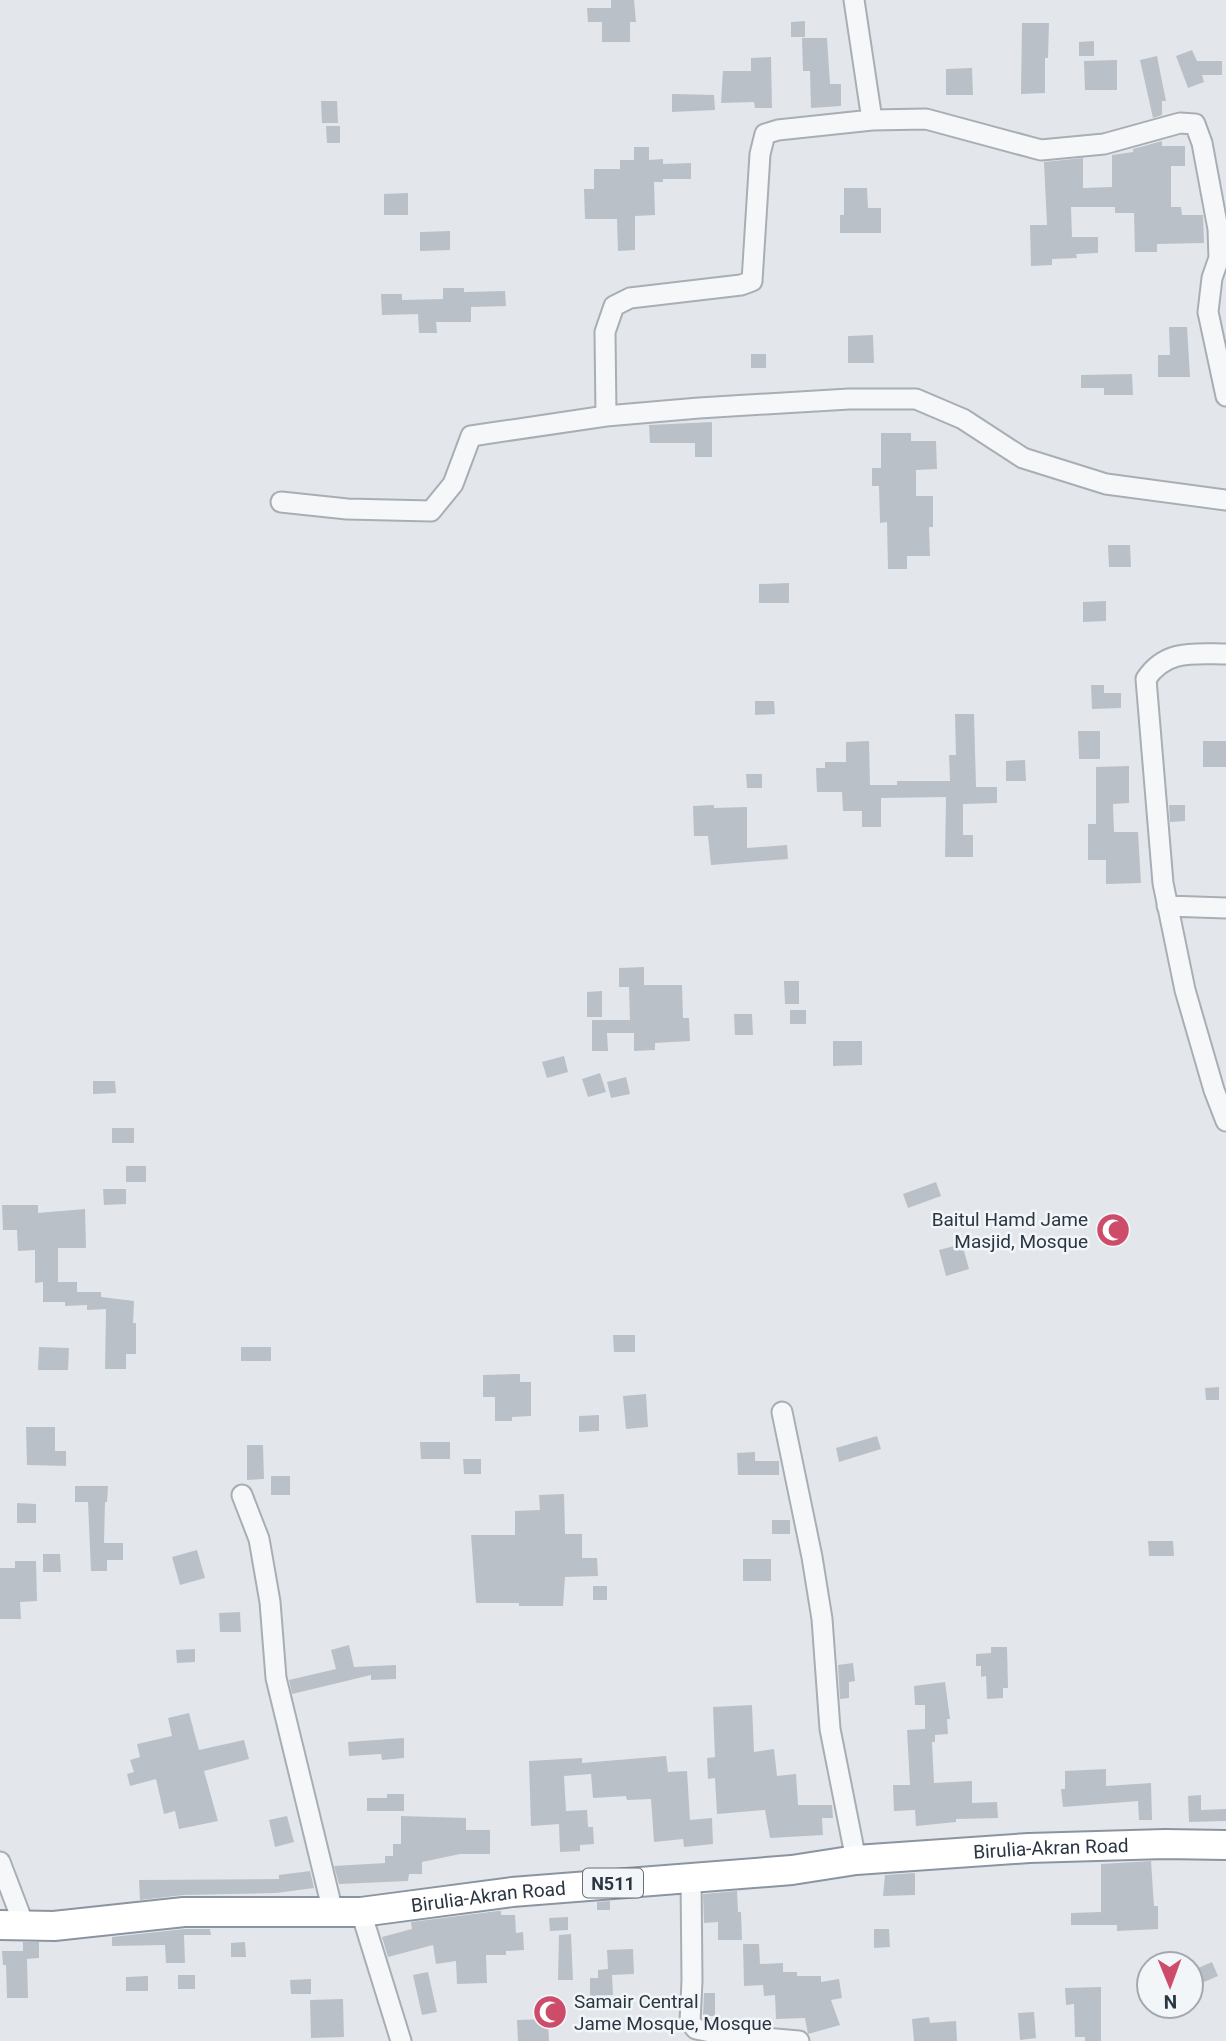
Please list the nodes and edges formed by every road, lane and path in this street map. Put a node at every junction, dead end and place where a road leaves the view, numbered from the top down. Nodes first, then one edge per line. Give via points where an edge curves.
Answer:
1 (854, 0) edge
2 (872, 120) junction
3 (1226, 396) edge
4 (606, 416) junction
5 (1226, 499) edge
6 (281, 502) dead end
7 (1226, 654) edge
8 (1167, 906) junction
9 (1226, 908) edge
10 (1226, 1121) edge
11 (782, 1412) dead end
12 (242, 1495) dead end
13 (1226, 1845) edge
14 (856, 1860) junction
15 (0, 1862) edge
16 (691, 1878) junction
17 (333, 1912) junction
18 (361, 1912) junction
19 (12, 1925) edge
20 (401, 2041) edge
21 (799, 2041) edge

1 - 2 street
2 - 3 street via 926,119 1041,150 1104,144 1180,123 1195,124 1218,229 1219,258 1208,312
2 - 4 street via 765,134 752,281 630,298 614,306 605,332
4 - 5 street via 849,399 916,399 962,419 1023,458 1106,484
4 - 6 street via 471,436 453,484 431,511
7 - 8 street via 1178,655 1154,666 1146,679
8 - 9 street
8 - 10 street via 1185,990
11 - 14 street via 820,1607 830,1729
12 - 17 street via 259,1539 276,1678
13 - 14 highway, Birulia-Akran Road / N511 via 1029,1848
14 - 16 highway, Birulia-Akran Road / N511
15 - 19 street
16 - 18 highway, Birulia-Akran Road / N511 via 512,1892
16 - 21 street via 690,2022 696,2029 722,2034
17 - 18 highway, Birulia-Akran Road / N511
17 - 19 highway, Birulia-Akran Road / N511 via 184,1912 54,1926
18 - 20 street

